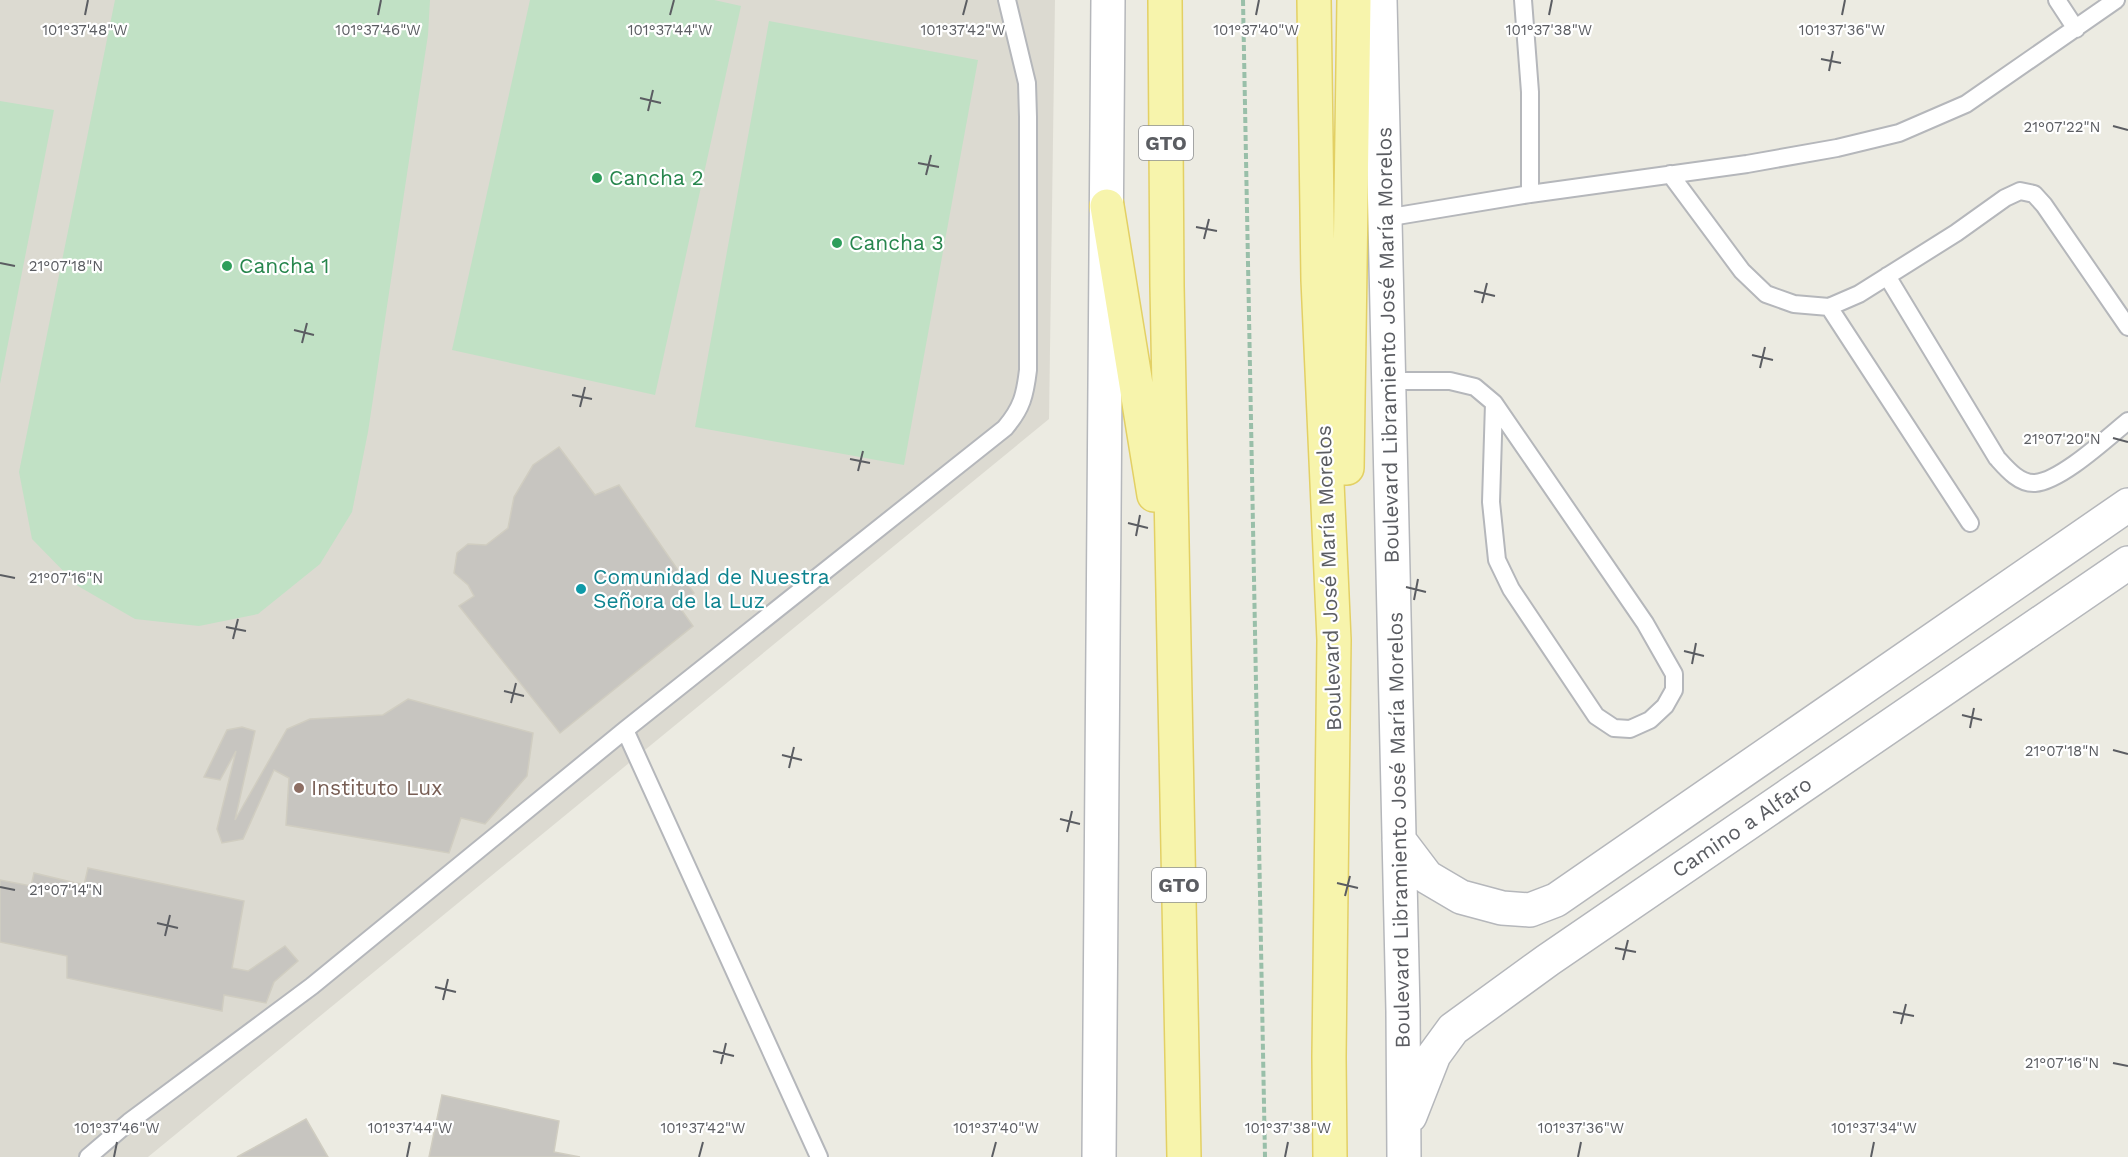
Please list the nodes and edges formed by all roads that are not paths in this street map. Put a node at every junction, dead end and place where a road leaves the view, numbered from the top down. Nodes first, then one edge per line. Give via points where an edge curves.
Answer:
1 (1007, 0) edge
2 (1108, 0) edge
3 (1165, 0) edge
4 (1314, 0) edge
5 (1354, 0) edge
6 (1380, 0) edge
7 (1523, 0) edge
8 (2057, 0) edge
9 (2116, 0) edge
10 (2076, 29) junction
11 (1670, 174) junction
12 (1530, 194) junction
13 (1107, 206) junction
14 (1385, 218) junction
15 (1887, 276) junction
16 (1829, 307) junction
17 (2128, 327) edge
18 (1389, 381) junction
19 (1494, 403) junction
20 (2128, 421) edge
21 (2128, 505) edge
22 (1970, 523) dead end
23 (2128, 563) edge
24 (1173, 614) junction
25 (1334, 640) junction
26 (625, 730) junction
27 (1399, 840) junction
28 (1404, 1144) edge
29 (98, 1154) edge
30 (819, 1157) edge
31 (1099, 1157) edge
32 (1184, 1157) edge
33 (1330, 1157) edge

1 - 26 lane via 1027,83 1028,117 1028,370 1025,396 1017,414 1005,428
2 - 13 street
3 - 24 main road, GTO
4 - 25 main road, Boulevard José María Morelos via 1318,280
5 - 25 main road via 1347,469
6 - 14 street, Boulevard Libramiento José María Morelos
7 - 12 lane via 1530,92
8 - 10 lane
9 - 10 lane
10 - 11 lane via 1966,104 1899,133 1837,148
11 - 12 lane
11 - 16 lane via 1742,271 1766,294 1794,304
12 - 14 lane
13 - 24 main road
13 - 31 street
14 - 18 street, Boulevard Libramiento José María Morelos
15 - 16 lane
15 - 17 lane via 2020,191 2034,194 2044,205
15 - 20 lane via 1997,458 2014,476 2033,483 2056,476
16 - 22 lane
18 - 19 lane via 1450,381 1475,387
18 - 27 street, Boulevard Libramiento José María Morelos
19 - 19 lane via 1491,501 1497,560 1511,589 1596,716 1614,728 1630,729 1650,720 1674,690 1674,674 1645,622
21 - 27 street via 1556,900 1530,910 1502,908 1461,897 1427,877
23 - 28 street, Camino a Alfaro via 1453,1029 1434,1055
24 - 32 main road, GTO
25 - 33 main road, Boulevard José María Morelos
26 - 29 lane via 312,986 129,1122
26 - 30 lane
27 - 28 street, Boulevard Libramiento José María Morelos

